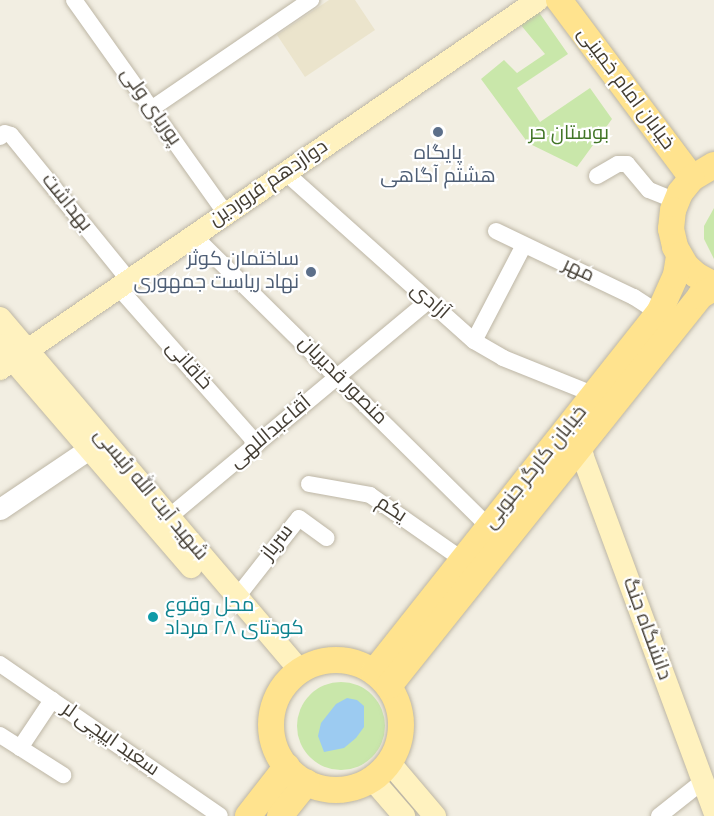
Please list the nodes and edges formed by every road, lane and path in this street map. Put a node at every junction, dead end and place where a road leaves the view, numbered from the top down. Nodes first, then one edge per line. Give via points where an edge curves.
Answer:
1 (74, 0) edge
2 (311, 0) edge
3 (538, 0) edge
4 (559, 0) edge
5 (151, 109) junction
6 (0, 137) edge
7 (714, 165) edge
8 (286, 173) junction
9 (597, 176) dead end
10 (692, 178) junction
11 (676, 201) junction
12 (226, 214) junction
13 (496, 231) dead end
14 (194, 236) junction
15 (524, 245) junction
16 (679, 255) junction
17 (124, 284) junction
18 (714, 286) edge
19 (427, 302) junction
20 (659, 313) junction
21 (0, 318) edge
22 (474, 341) junction
23 (10, 356) edge
24 (337, 377) junction
25 (595, 395) junction
26 (96, 444) junction
27 (257, 444) junction
28 (581, 446) junction
29 (309, 484) dead end
30 (0, 509) edge
31 (169, 517) junction
32 (489, 527) junction
33 (327, 538) dead end
34 (463, 560) junction
35 (237, 597) junction
36 (0, 664) edge
37 (294, 676) junction
38 (382, 679) junction
39 (52, 700) junction
40 (0, 735) edge
41 (20, 748) junction
42 (287, 766) junction
43 (381, 771) junction
44 (63, 775) dead end
45 (703, 781) junction
46 (307, 782) junction
47 (714, 812) edge
48 (220, 816) edge
49 (248, 816) edge
50 (279, 816) edge
51 (404, 816) edge
52 (435, 816) edge
53 (659, 816) edge

1 - 5 street, پوریای ولی
2 - 5 street
3 - 8 main road, دوازدهم فروردین
4 - 10 main road, خیابان امام خمینی
5 - 12 street, پوریای ولی
6 - 17 street, بهداشت via 11,135
7 - 10 main road
8 - 12 main road, دوازدهم فروردین
8 - 19 street, آزادی
9 - 11 street via 618,164 627,164 649,190
10 - 11 main road
11 - 16 main road via 671,228
12 - 14 main road, دوازدهم فروردین
13 - 15 street, مهر
14 - 17 main road, دوازدهم فروردین
14 - 24 street, منصور قدیریان
15 - 20 street, مهر via 634,297
15 - 22 street
16 - 18 main road via 696,275
16 - 20 main road, خیابان کارگر جنوبی via 676,275
17 - 23 main road, دوازدهم فروردین
17 - 27 street, خاقانی
18 - 28 main road, خیابان کارگر جنوبی via 700,296
19 - 22 street, آزادی
19 - 24 street, آقاعبداللهی
20 - 25 main road, خیابان کارگر جنوبی
21 - 23 main road, شهید آیت الله رئیسی
22 - 25 street, آزادی via 503,358
23 - 26 main road, شهید آیت الله رئیسی
24 - 27 street, آقاعبداللهی
24 - 32 street, منصور قدیریان
25 - 32 main road, خیابان کارگر جنوبی
26 - 30 street
26 - 31 main road, شهید آیت الله رئیسی
26 - 37 main road, شهید آیت الله رئیسی
27 - 31 street, آقاعبداللهی
28 - 38 main road, خیابان کارگر جنوبی
28 - 45 main road, دانشگاه جنگ
29 - 34 street, یکم via 370,495
31 - 35 main road, شهید آیت الله رئیسی
32 - 34 main road, خیابان کارگر جنوبی
33 - 35 street, سرباز via 299,518
34 - 38 main road, خیابان کارگر جنوبی
35 - 37 main road, شهید آیت الله رئیسی
36 - 39 street, سعید ایپچی لر
37 - 38 main road via 318,663 337,660 356,663
37 - 42 main road via 274,707 272,728 276,749
38 - 43 main road via 400,713 401,730 397,747
39 - 41 street
39 - 48 street, سعید ایپچی لر
40 - 41 street
41 - 44 street
42 - 46 main road
42 - 49 main road
43 - 46 main road via 346,789
43 - 51 main road
43 - 52 main road
45 - 47 main road, دانشگاه جنگ
45 - 53 street
46 - 50 main road

